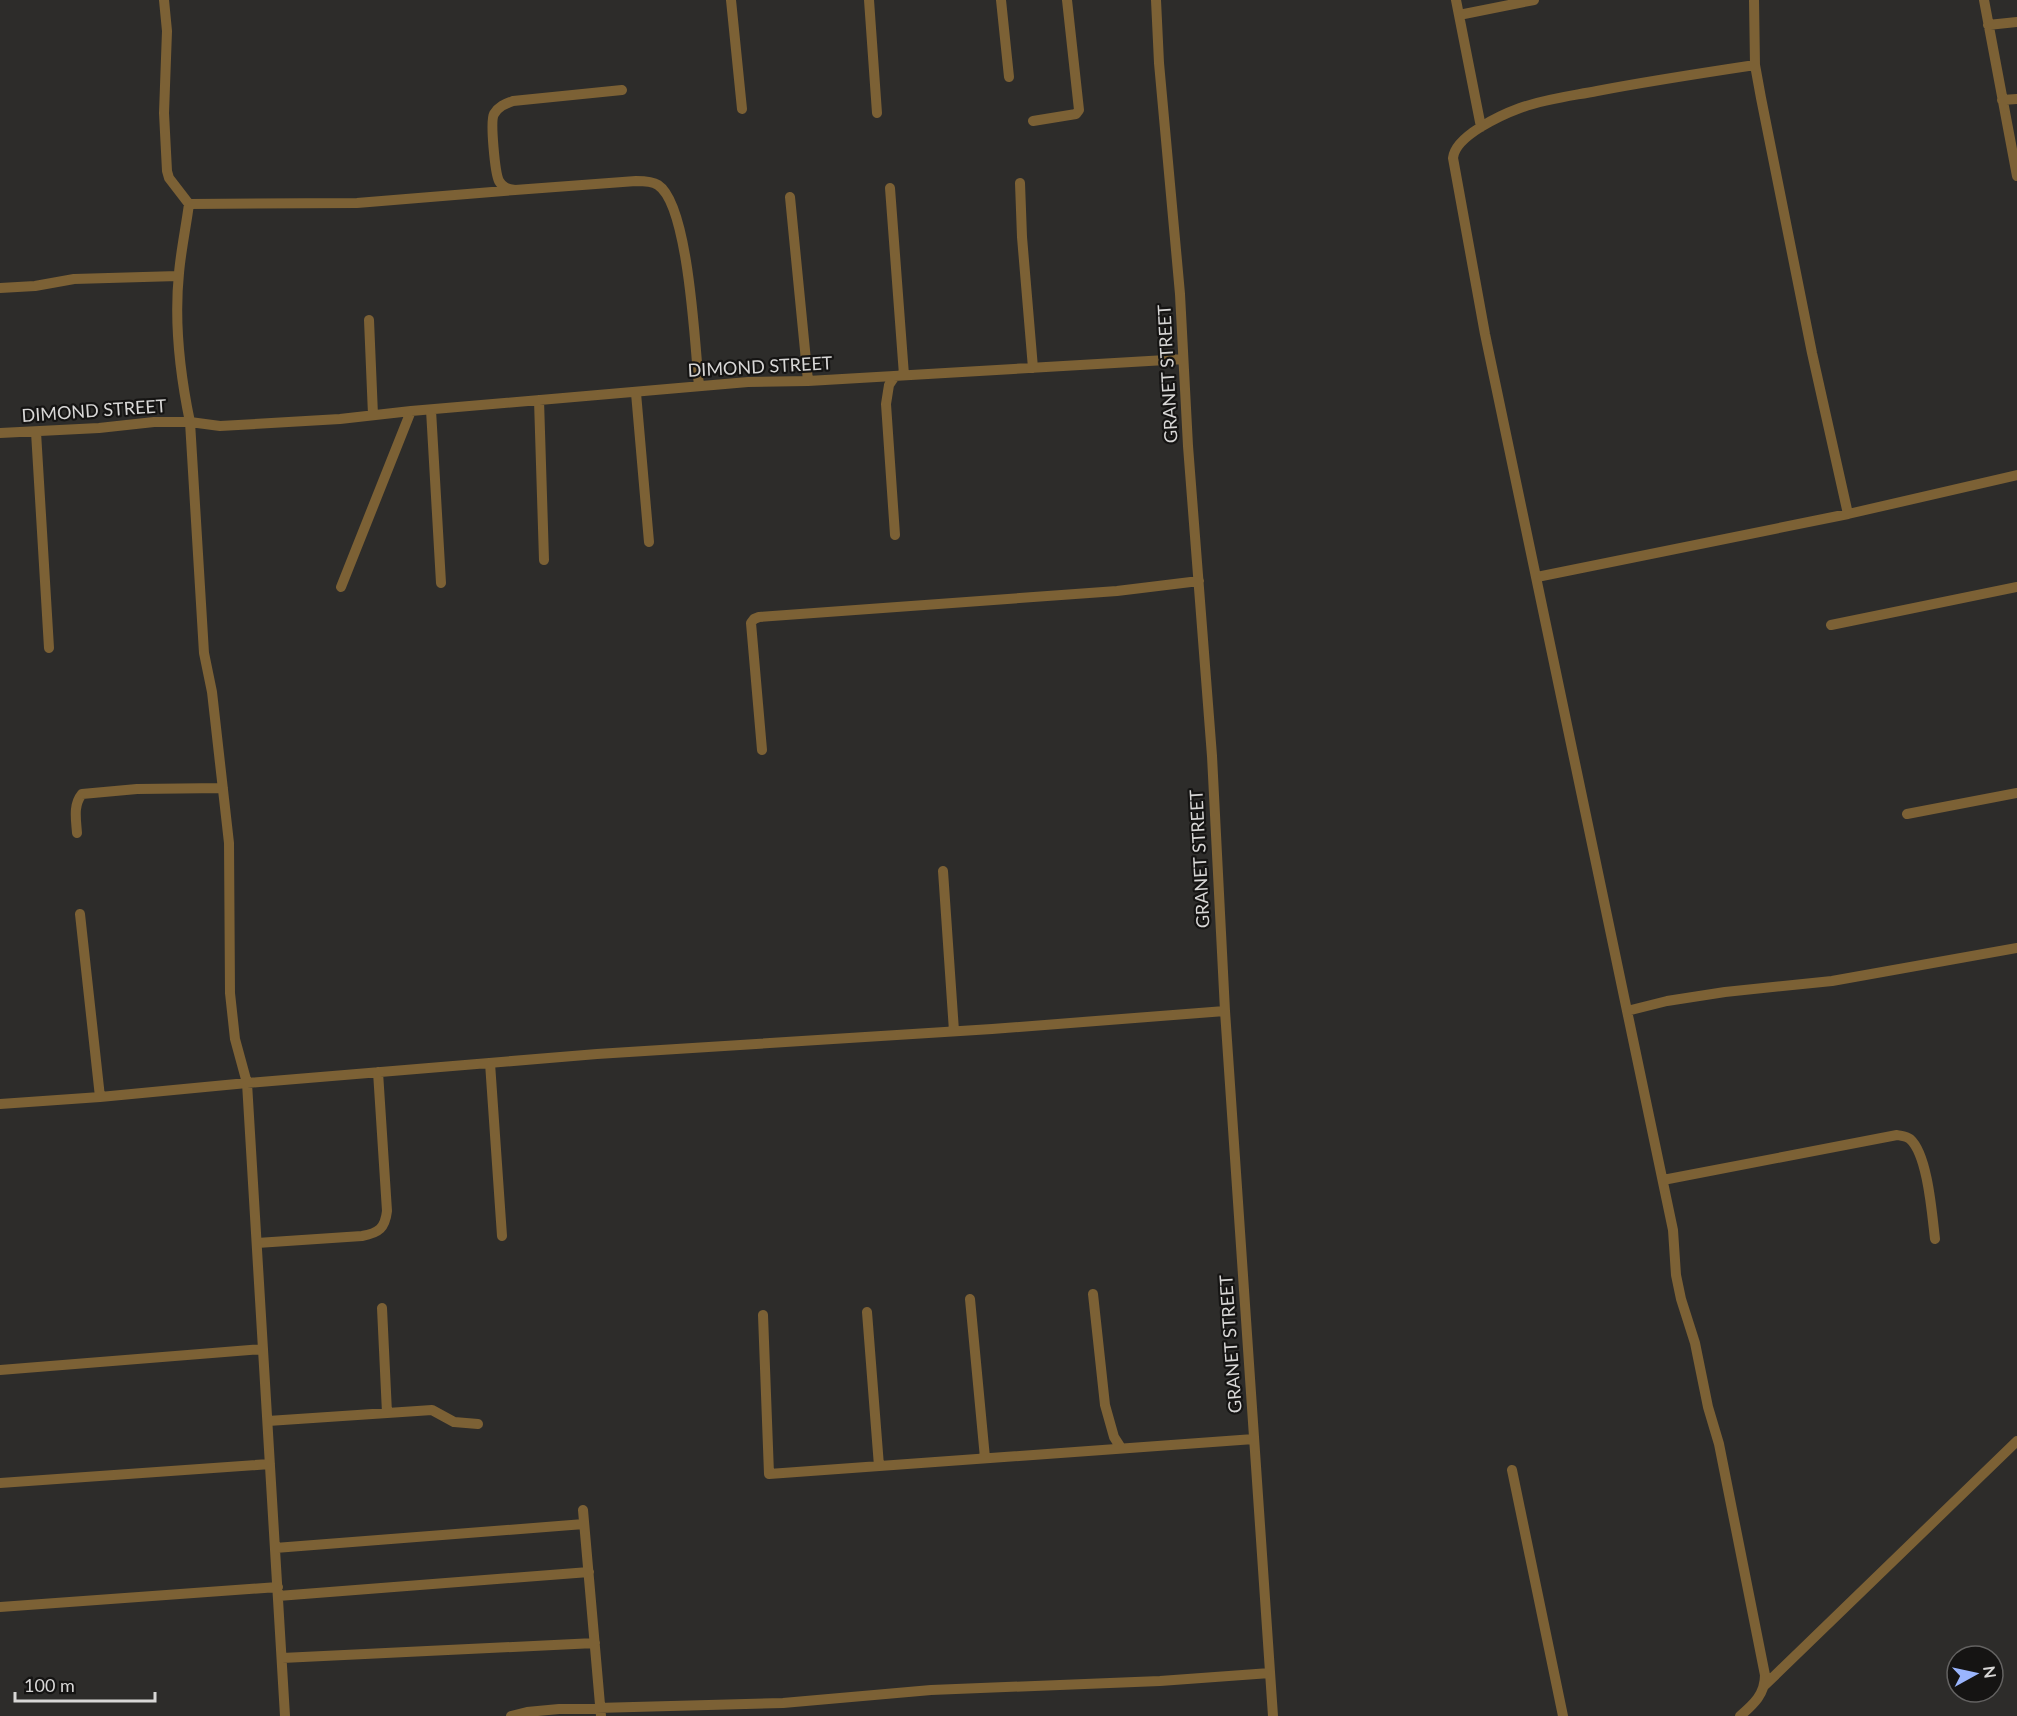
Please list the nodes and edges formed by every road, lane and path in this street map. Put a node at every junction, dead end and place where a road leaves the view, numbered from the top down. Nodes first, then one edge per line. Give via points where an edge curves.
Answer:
1 (164, 0) edge
2 (731, 0) edge
3 (869, 0) edge
4 (1001, 0) edge
5 (1067, 0) edge
6 (1156, 0) edge
7 (1456, 0) edge
8 (1534, 0) edge
9 (1754, 0) edge
10 (1984, 0) edge
11 (1459, 15) junction
12 (2017, 22) edge
13 (1988, 25) junction
14 (1755, 65) junction
15 (1009, 77) dead end
16 (622, 90) dead end
17 (2017, 99) edge
18 (2002, 100) junction
19 (742, 109) dead end
20 (877, 113) dead end
21 (1033, 121) dead end
22 (1481, 127) junction
23 (2017, 176) edge
24 (1020, 183) dead end
25 (890, 188) dead end
26 (515, 190) junction
27 (790, 197) dead end
28 (189, 204) junction
29 (178, 276) junction
30 (0, 288) edge
31 (369, 320) dead end
32 (1183, 359) junction
33 (1033, 368) junction
34 (899, 375) junction
35 (808, 381) junction
36 (699, 386) junction
37 (636, 393) junction
38 (539, 400) junction
39 (431, 410) junction
40 (411, 411) junction
41 (373, 415) junction
42 (190, 422) junction
43 (36, 432) junction
44 (0, 433) edge
45 (2017, 475) edge
46 (1848, 514) junction
47 (895, 535) dead end
48 (650, 542) dead end
49 (544, 560) dead end
50 (1537, 577) junction
51 (1199, 581) junction
52 (441, 583) dead end
53 (341, 587) dead end
54 (2017, 587) edge
55 (1832, 625) dead end
56 (49, 648) dead end
57 (762, 750) dead end
58 (222, 788) junction
59 (2017, 793) edge
60 (1907, 814) dead end
61 (77, 833) dead end
62 (943, 871) dead end
63 (80, 914) dead end
64 (2017, 948) edge
65 (1225, 1011) junction
66 (1627, 1011) junction
67 (954, 1031) junction
68 (490, 1063) junction
69 (378, 1072) junction
70 (248, 1083) junction
71 (100, 1097) junction
72 (0, 1104) edge
73 (1663, 1180) junction
74 (502, 1236) dead end
75 (1935, 1239) dead end
76 (257, 1243) junction
77 (1093, 1293) dead end
78 (970, 1299) dead end
79 (382, 1308) dead end
80 (867, 1311) dead end
81 (763, 1315) dead end
82 (263, 1349) junction
83 (0, 1370) edge
84 (387, 1413) junction
85 (268, 1421) junction
86 (478, 1424) dead end
87 (1254, 1439) junction
88 (2017, 1441) edge
89 (1120, 1448) junction
90 (985, 1458) junction
91 (270, 1464) junction
92 (879, 1466) junction
93 (1512, 1470) dead end
94 (0, 1484) edge
95 (583, 1510) dead end
96 (584, 1524) junction
97 (275, 1548) junction
98 (589, 1572) junction
99 (278, 1591) junction
100 (0, 1607) edge
101 (595, 1642) junction
102 (282, 1658) junction
103 (1270, 1673) junction
104 (1765, 1686) junction
105 (601, 1712) edge
106 (285, 1716) edge
107 (511, 1716) edge
108 (1273, 1716) edge
109 (1563, 1716) edge
110 (1740, 1716) edge

1 - 28 street via 167,171
2 - 19 street
3 - 20 street
4 - 15 street
5 - 21 street via 1079,110 1076,114
6 - 32 street, GRANET STREET
7 - 11 street
8 - 11 street
9 - 14 street
10 - 13 street
11 - 22 street
12 - 13 street
13 - 18 street
14 - 22 street via 1556,99 1501,115
14 - 46 street
16 - 26 street via 513,100 500,106 492,117 497,172 506,189
17 - 18 street
18 - 23 street
22 - 50 street via 1455,148 1453,158 1485,334
24 - 33 street
25 - 34 street
26 - 28 street via 357,203
26 - 36 street via 636,181 659,186 674,208 680,227
27 - 35 street
28 - 29 street
29 - 30 street via 74,279
29 - 42 street via 179,353
31 - 41 street
32 - 33 street, DIMOND STREET
32 - 51 street, GRANET STREET
33 - 34 street, DIMOND STREET
34 - 35 street, DIMOND STREET
34 - 47 street via 889,386 886,404
35 - 36 street, DIMOND STREET
36 - 37 street, DIMOND STREET
37 - 38 street, DIMOND STREET
37 - 48 street
38 - 39 street, DIMOND STREET
38 - 49 street
39 - 40 street, DIMOND STREET
39 - 52 street
40 - 41 street, DIMOND STREET
40 - 53 street
41 - 42 street, DIMOND STREET via 220,426
42 - 43 street, DIMOND STREET
42 - 58 street via 204,653
43 - 44 street, DIMOND STREET
43 - 56 street
45 - 46 street
46 - 50 street
50 - 66 street
51 - 57 street via 1117,591 759,617 751,623
51 - 65 street, GRANET STREET
54 - 55 street
58 - 61 street via 82,794 75,808
58 - 70 street via 230,851 230,993 235,1039
59 - 60 street
62 - 67 street
63 - 71 street
64 - 66 street via 1832,981 1667,1000
65 - 67 street
65 - 87 street, GRANET STREET
66 - 73 street
67 - 68 street
68 - 69 street
68 - 74 street
69 - 70 street
69 - 76 street via 387,1210 381,1230 362,1236
70 - 71 street
70 - 76 street
71 - 72 street
73 - 75 street via 1897,1135 1915,1145 1925,1171
73 - 104 street via 1675,1239 1676,1275 1719,1444
76 - 82 street
77 - 89 street via 1105,1405
78 - 90 street
79 - 84 street
80 - 92 street
81 - 92 street via 769,1474
82 - 83 street
82 - 85 street
84 - 85 street
84 - 86 street via 432,1410 454,1422
85 - 91 street
87 - 89 street
87 - 103 street, GRANET STREET
88 - 104 street
89 - 90 street
90 - 92 street
91 - 94 street
91 - 97 street
93 - 109 street
95 - 96 street
96 - 97 street
96 - 98 street
97 - 99 street
98 - 99 street
98 - 101 street
99 - 100 street
99 - 102 street
101 - 102 street
101 - 105 street
102 - 106 street
103 - 105 street
103 - 108 street, GRANET STREET
104 - 110 street
105 - 107 street via 538,1711

